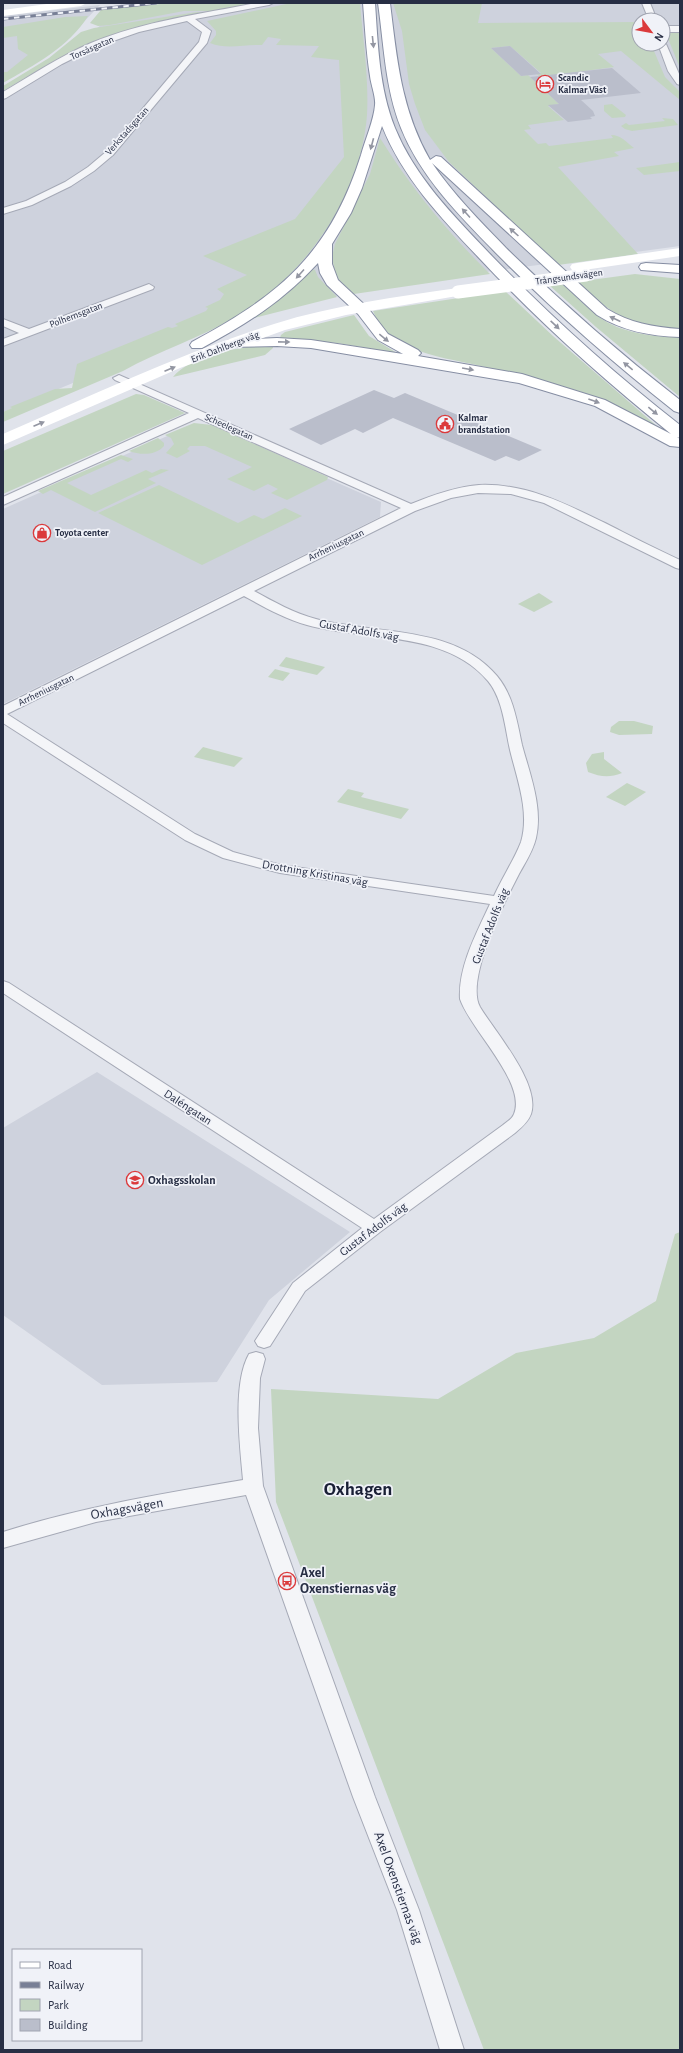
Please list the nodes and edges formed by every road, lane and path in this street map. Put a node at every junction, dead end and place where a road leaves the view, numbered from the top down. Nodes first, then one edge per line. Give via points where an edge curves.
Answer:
1 (74, 3) edge
2 (81, 3) edge
3 (269, 3) edge
4 (369, 3) edge
5 (384, 3) edge
6 (3, 9) edge
7 (3, 13) edge
8 (189, 19) junction
9 (665, 52) edge
10 (680, 82) edge
11 (3, 96) edge
12 (381, 106) junction
13 (407, 128) junction
14 (3, 211) edge
15 (326, 244) junction
16 (680, 252) edge
17 (680, 255) edge
18 (680, 262) edge
19 (610, 263) junction
20 (646, 267) junction
21 (680, 269) edge
22 (149, 287) dead end
23 (455, 288) junction
24 (356, 304) junction
25 (3, 322) edge
26 (28, 333) junction
27 (680, 333) edge
28 (3, 343) edge
29 (232, 344) junction
30 (197, 345) junction
31 (440, 364) junction
32 (120, 378) junction
33 (134, 384) junction
34 (680, 408) edge
35 (199, 413) junction
36 (3, 426) edge
37 (680, 433) edge
38 (3, 440) edge
39 (680, 445) edge
40 (3, 501) edge
41 (411, 508) junction
42 (680, 565) edge
43 (244, 591) junction
44 (3, 711) edge
45 (3, 717) edge
46 (499, 901) junction
47 (3, 986) edge
48 (374, 1228) junction
49 (260, 1350) joint
50 (254, 1486) junction
51 (3, 1540) edge
52 (452, 2050) edge

1 - 6 main road
2 - 7 main road
3 - 8 street, Torsåsgatan
4 -> 12 main road
5 - 13 main road via 396,92
8 - 11 street, Torsåsgatan via 144,29 94,45
8 - 14 street, Verkstadsgatan via 207,31 203,43 110,153 68,184 29,203
9 - 10 street via 672,71
12 -> 15 main road via 367,161 342,219
12 -> 37 main road via 389,129 412,172 459,229 510,283 578,347
27 -> 13 main road via 638,328 616,321 602,312 476,198
34 -> 13 main road via 598,342 523,273 478,227 437,179 415,146
15 - 24 main road via 327,273 332,282
15 -> 30 main road via 299,276 272,300
16 - 19 main road, Trångsundsvägen
17 - 19 main road, Trångsundsvägen
18 - 20 main road, Trångsundsvägen
19 - 23 main road, Trångsundsvägen
20 - 21 main road
20 - 23 main road, Trångsundsvägen, bridge
22 - 26 street, Polhemsgatan
23 - 24 main road, Erik Dahlbergs väg
24 - 29 main road, Erik Dahlbergs väg
24 - 30 main road, Erik Dahlbergs väg via 275,319
24 -> 31 main road via 383,338 406,351
25 - 26 street
26 - 28 street, Polhemsgatan
29 -> 31 main road via 311,344
33 -> 29 main road, Erik Dahlbergs väg
30 - 32 main road, Erik Dahlbergs väg
31 -> 39 main road via 522,379 582,396 620,412
32 - 33 street
32 - 36 main road, Erik Dahlbergs väg
33 - 35 street
38 -> 33 main road, Erik Dahlbergs väg
35 - 40 street, Scheelegatan
35 - 41 street, Scheelegatan
41 - 42 street, Arrheniusgatan via 471,488 509,490 548,500
41 - 43 street, Arrheniusgatan
43 - 44 street, Arrheniusgatan
43 - 46 street, Gustaf Adolfs väg via 310,622 351,631 422,641 452,650 469,658 492,678 500,690 508,714 532,814 528,839
45 - 46 street, Drottning Kristinas väg via 190,837 228,855 280,869
46 - 48 street, Gustaf Adolfs väg via 476,956 470,976 468,997 486,1032 513,1070 524,1103 523,1114 499,1137
47 - 48 street, Daléngatan
48 - 49 street, Gustaf Adolfs väg via 299,1287
49 - 50 street, Axel Oxenstiernas väg via 251,1378 248,1428
50 - 51 street, Oxhagsvägen via 91,1515 34,1529
50 - 52 street, Axel Oxenstiernas väg via 364,1797 408,1910

